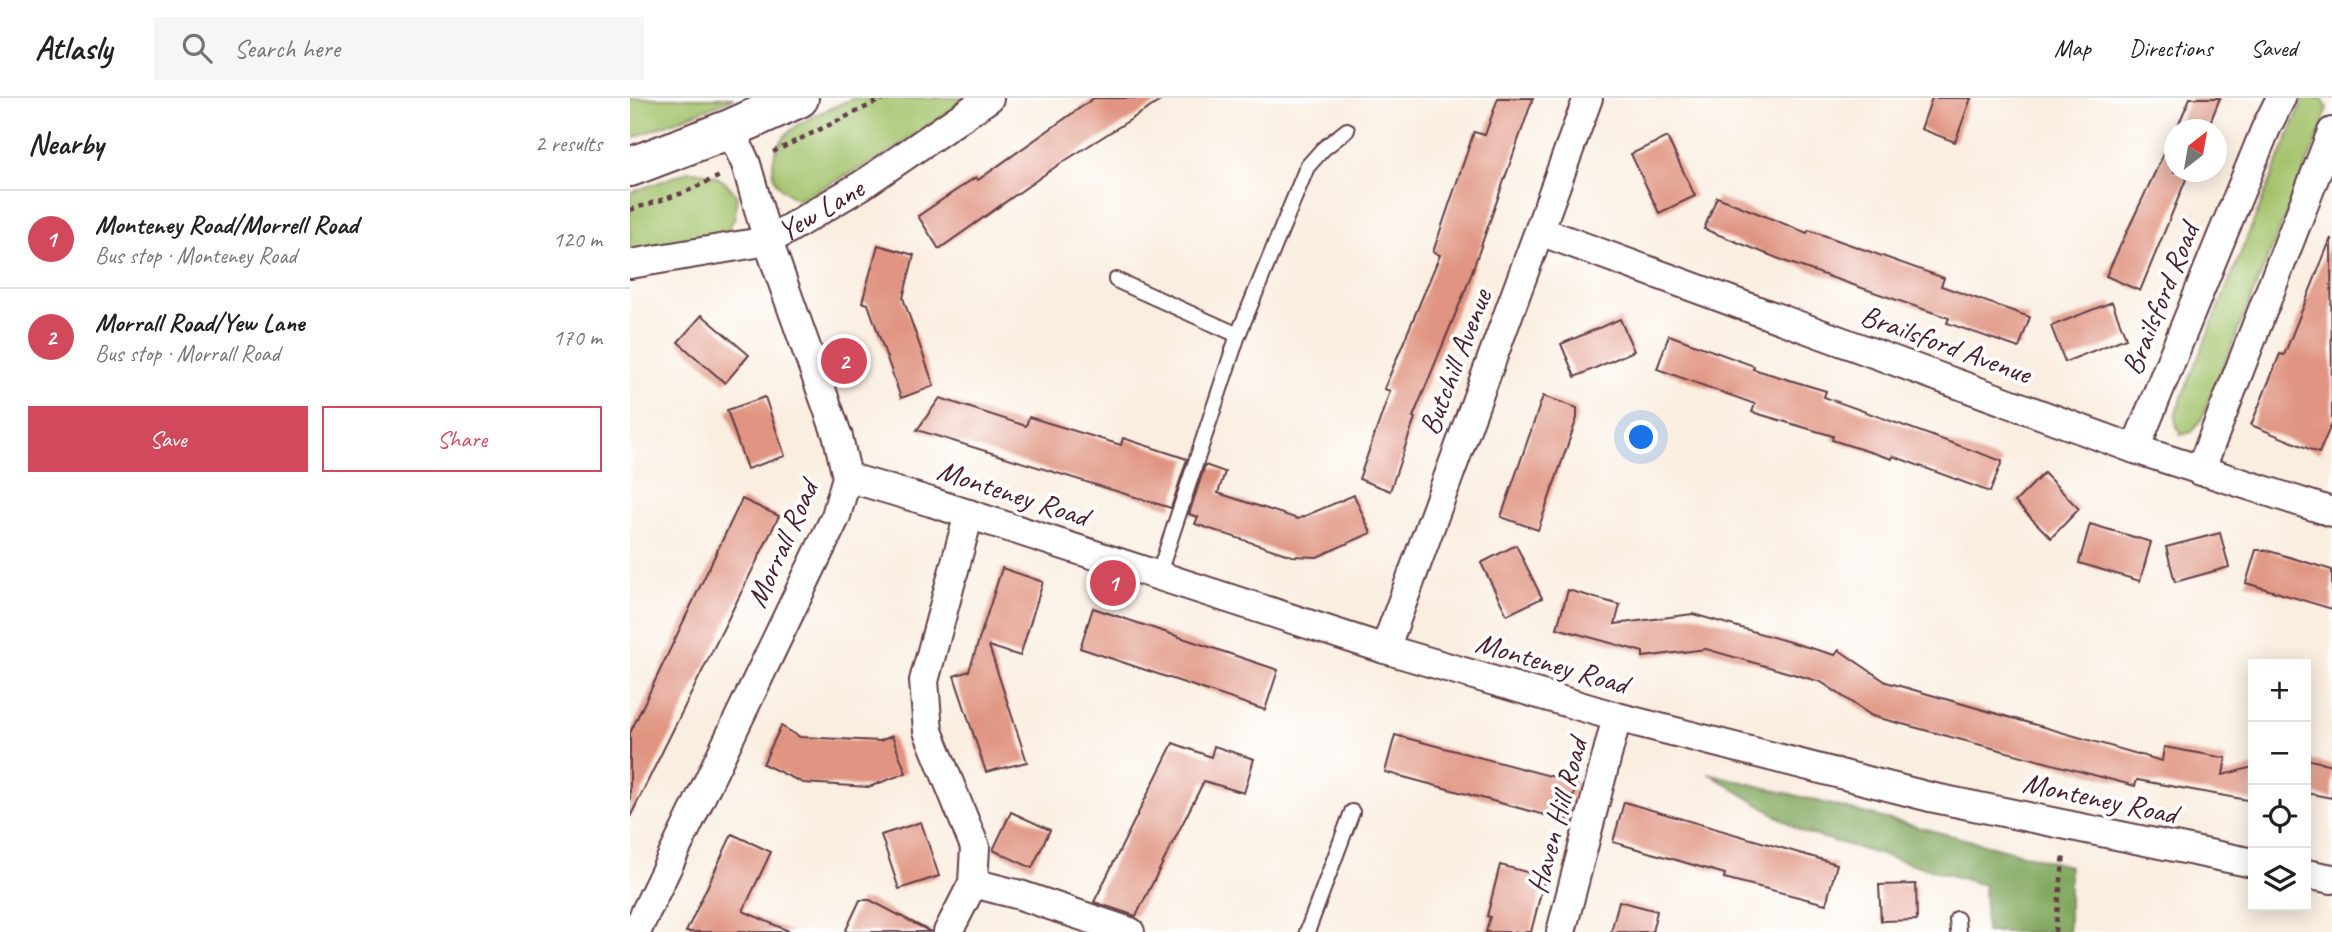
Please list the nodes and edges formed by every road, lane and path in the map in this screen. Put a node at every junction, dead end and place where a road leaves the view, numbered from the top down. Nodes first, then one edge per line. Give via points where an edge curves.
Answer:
1 (799, 98) edge
2 (989, 98) edge
3 (1588, 98) edge
4 (2281, 98) edge
5 (730, 129) junction
6 (1347, 130) dead end
7 (2332, 132) edge
8 (630, 167) edge
9 (1540, 231) junction
10 (768, 240) junction
11 (630, 264) edge
12 (1116, 280) dead end
13 (1238, 335) junction
14 (2135, 449) junction
15 (2200, 471) junction
16 (847, 477) junction
17 (2332, 512) edge
18 (969, 514) junction
19 (1158, 576) junction
20 (1385, 649) junction
21 (1617, 717) junction
22 (1352, 812) dead end
23 (2073, 826) junction
24 (2248, 862) edge
25 (2311, 875) edge
26 (2332, 879) edge
27 (973, 883) junction
28 (636, 932) edge
29 (948, 932) edge
30 (1130, 932) edge
31 (1307, 932) edge
32 (1561, 932) edge
33 (2055, 932) edge

1 - 5 main road
2 - 10 street, Yew Lane via 862,185
3 - 9 street, Butchill Avenue
4 - 14 street, Brailsford Road
5 - 8 main road
5 - 10 street, Morrall Road via 746,164
6 - 13 lane via 1307,167
7 - 15 street
9 - 14 street, Brailsford Avenue
9 - 20 street, Butchill Avenue
10 - 11 street, Yew Lane
10 - 16 street, Morrall Road via 838,437
12 - 13 lane
13 - 19 lane
14 - 15 street, Brailsford Avenue
15 - 17 street, Brailsford Avenue
16 - 18 street, Monteney Road
16 - 28 street, Morrall Road via 836,516
18 - 19 street, Monteney Road
18 - 27 street via 924,681 928,731 975,847
19 - 20 street, Monteney Road
20 - 21 street, Monteney Road
21 - 23 street, Monteney Road via 1930,797
21 - 32 street, Haven Hill Road
22 - 31 lane
23 - 24 street, Monteney Road
23 - 33 path via 2061,863
25 - 26 street
27 - 29 street
27 - 30 street

